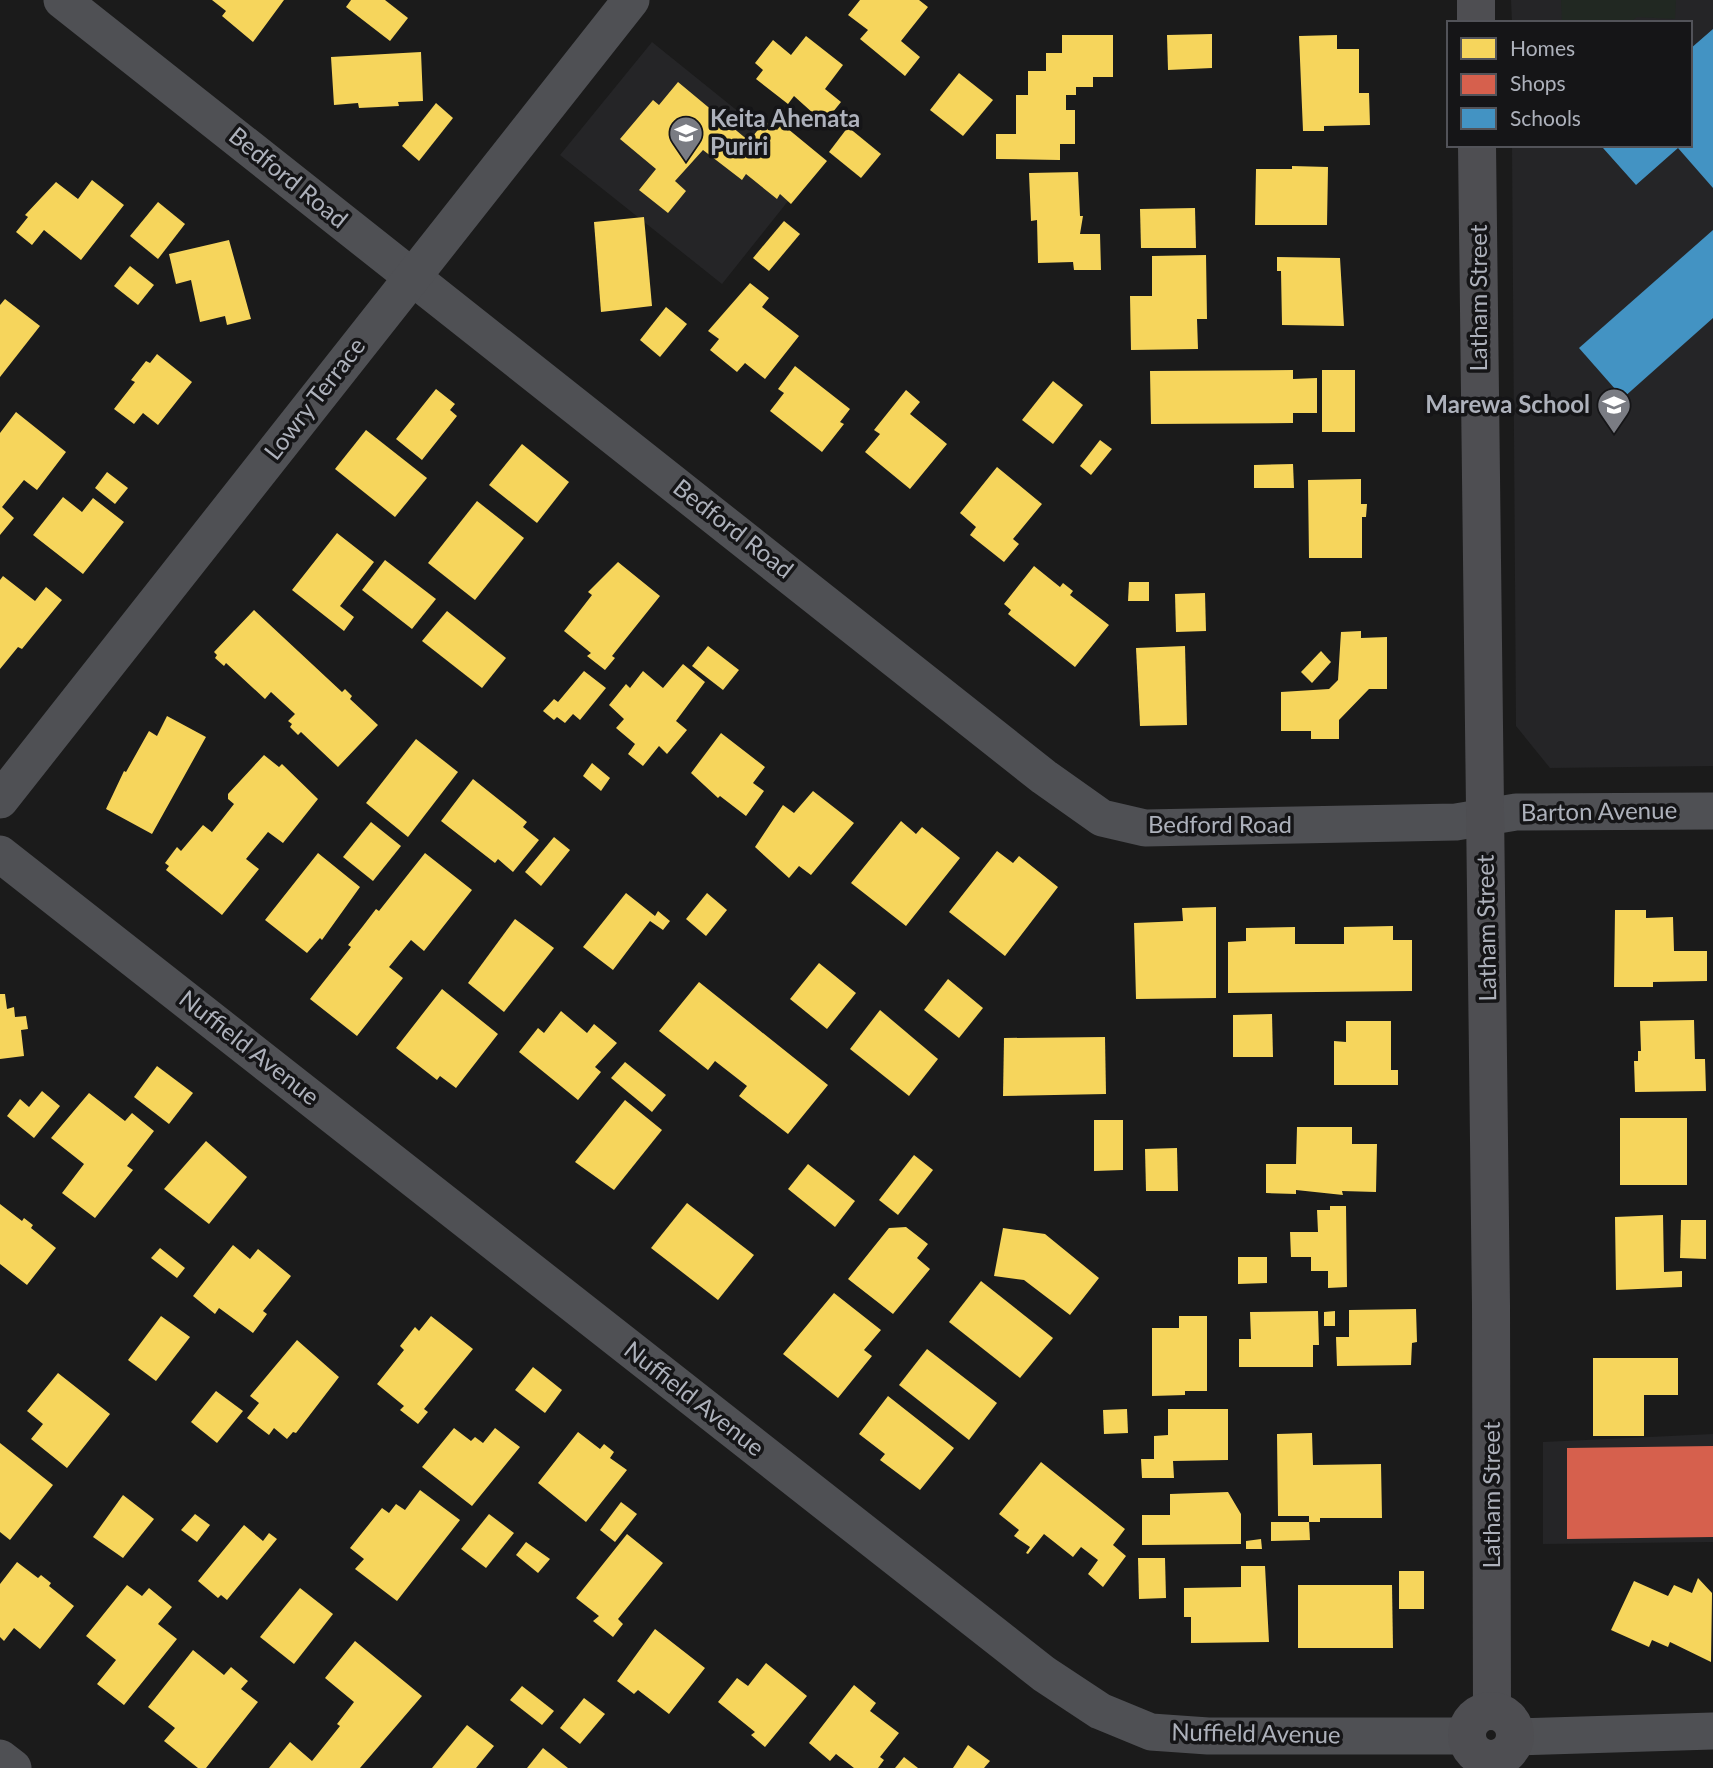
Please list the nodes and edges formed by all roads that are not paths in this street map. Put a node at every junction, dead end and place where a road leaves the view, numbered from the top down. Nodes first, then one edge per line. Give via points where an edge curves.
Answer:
1 (62, 0) edge
2 (631, 0) edge
3 (1475, 0) edge
4 (1476, 21) edge
5 (1477, 147) edge
6 (412, 276) junction
7 (0, 800) edge
8 (1713, 811) edge
9 (1485, 818) junction
10 (0, 854) edge
11 (1713, 1731) edge
12 (1491, 1742) edge
13 (0, 1758) edge
14 (13, 1768) edge

1 - 6 street, Bedford Road
2 - 6 street, Lowry Terrace
3 - 4 main road
5 - 9 main road, Latham Street
6 - 7 street, Lowry Terrace
6 - 9 street, Bedford Road via 1044,777 1102,818 1146,828
8 - 9 street, Barton Avenue via 1516,812
9 - 12 main road, Latham Street
10 - 12 street, Nuffield Avenue via 1023,1657 1100,1711 1152,1732
11 - 12 street, Nuffield Avenue
13 - 14 street

